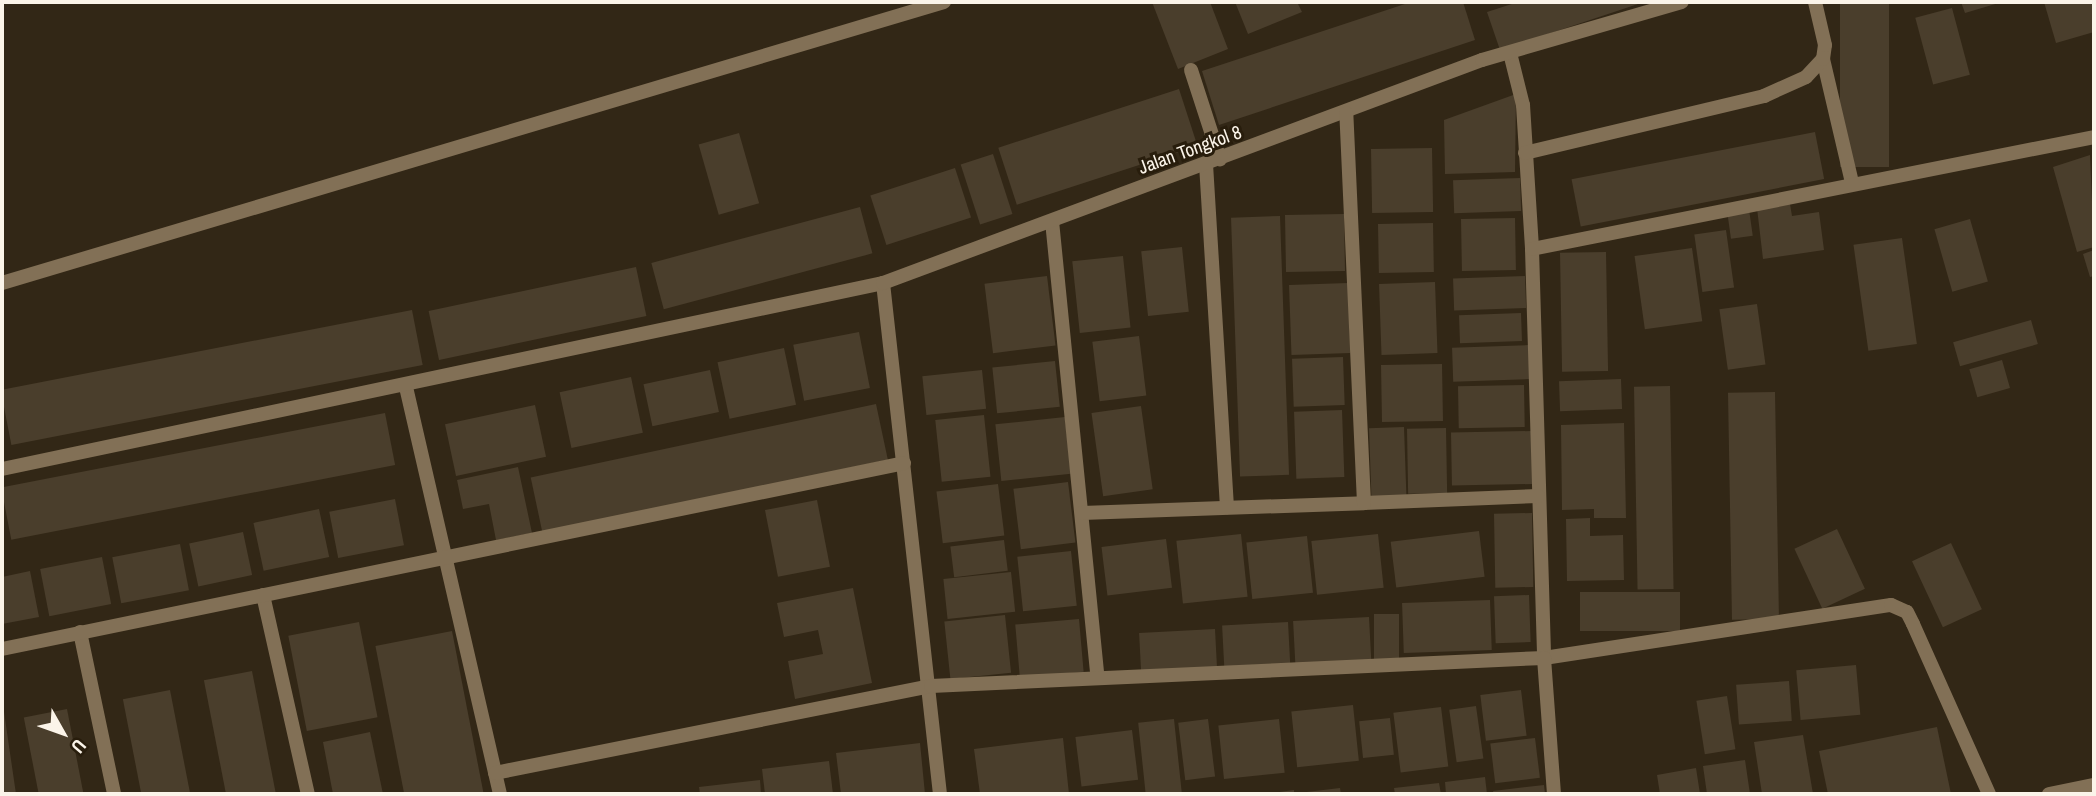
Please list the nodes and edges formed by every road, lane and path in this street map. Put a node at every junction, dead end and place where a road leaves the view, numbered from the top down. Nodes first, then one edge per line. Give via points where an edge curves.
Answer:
1 (944, 2) edge
2 (1682, 2) edge
3 (1815, 2) edge
4 (1510, 53) junction
5 (1823, 59) junction
6 (1191, 70) dead end
7 (1346, 113) junction
8 (2094, 137) edge
9 (1525, 153) junction
10 (1213, 161) junction
11 (1852, 183) junction
12 (1052, 221) junction
13 (1532, 249) junction
14 (2, 283) edge
15 (883, 284) junction
16 (406, 387) junction
17 (904, 463) junction
18 (2, 469) edge
19 (1538, 496) junction
20 (1364, 503) junction
21 (1227, 507) junction
22 (1082, 513) junction
23 (444, 558) junction
24 (263, 595) junction
25 (80, 632) junction
26 (2, 649) edge
27 (1544, 657) junction
28 (1098, 678) junction
29 (931, 686) junction
30 (495, 773) junction
31 (2094, 785) edge
32 (114, 794) edge
33 (308, 794) edge
34 (500, 794) edge
35 (940, 794) edge
36 (1554, 794) edge
37 (1989, 794) edge
38 (2049, 794) edge

1 - 14 street
2 - 4 street, Jalan Tongkol 8
3 - 5 street via 1825,45
4 - 7 street, Jalan Tongkol 8
4 - 9 street via 1523,105
5 - 9 street via 1806,77 1763,96
5 - 11 street
6 - 10 street
7 - 10 street, Jalan Tongkol 8
7 - 20 street
8 - 11 street
9 - 13 street
10 - 12 street, Jalan Tongkol 8
10 - 21 street
11 - 13 street
12 - 15 street, Jalan Tongkol 8
12 - 22 street
13 - 19 street
15 - 16 street, Jalan Tongkol 8
15 - 17 street
16 - 18 street, Jalan Tongkol 8
16 - 23 street
17 - 23 street
17 - 29 street
19 - 20 street
19 - 27 street
20 - 21 street
21 - 22 street
22 - 28 street
23 - 24 street
23 - 30 street
24 - 25 street
24 - 33 street
25 - 26 street
25 - 32 street
27 - 28 street
27 - 36 street
27 - 37 street via 1891,605 1907,612
28 - 29 street
29 - 30 street
29 - 35 street
30 - 34 street
31 - 38 street

